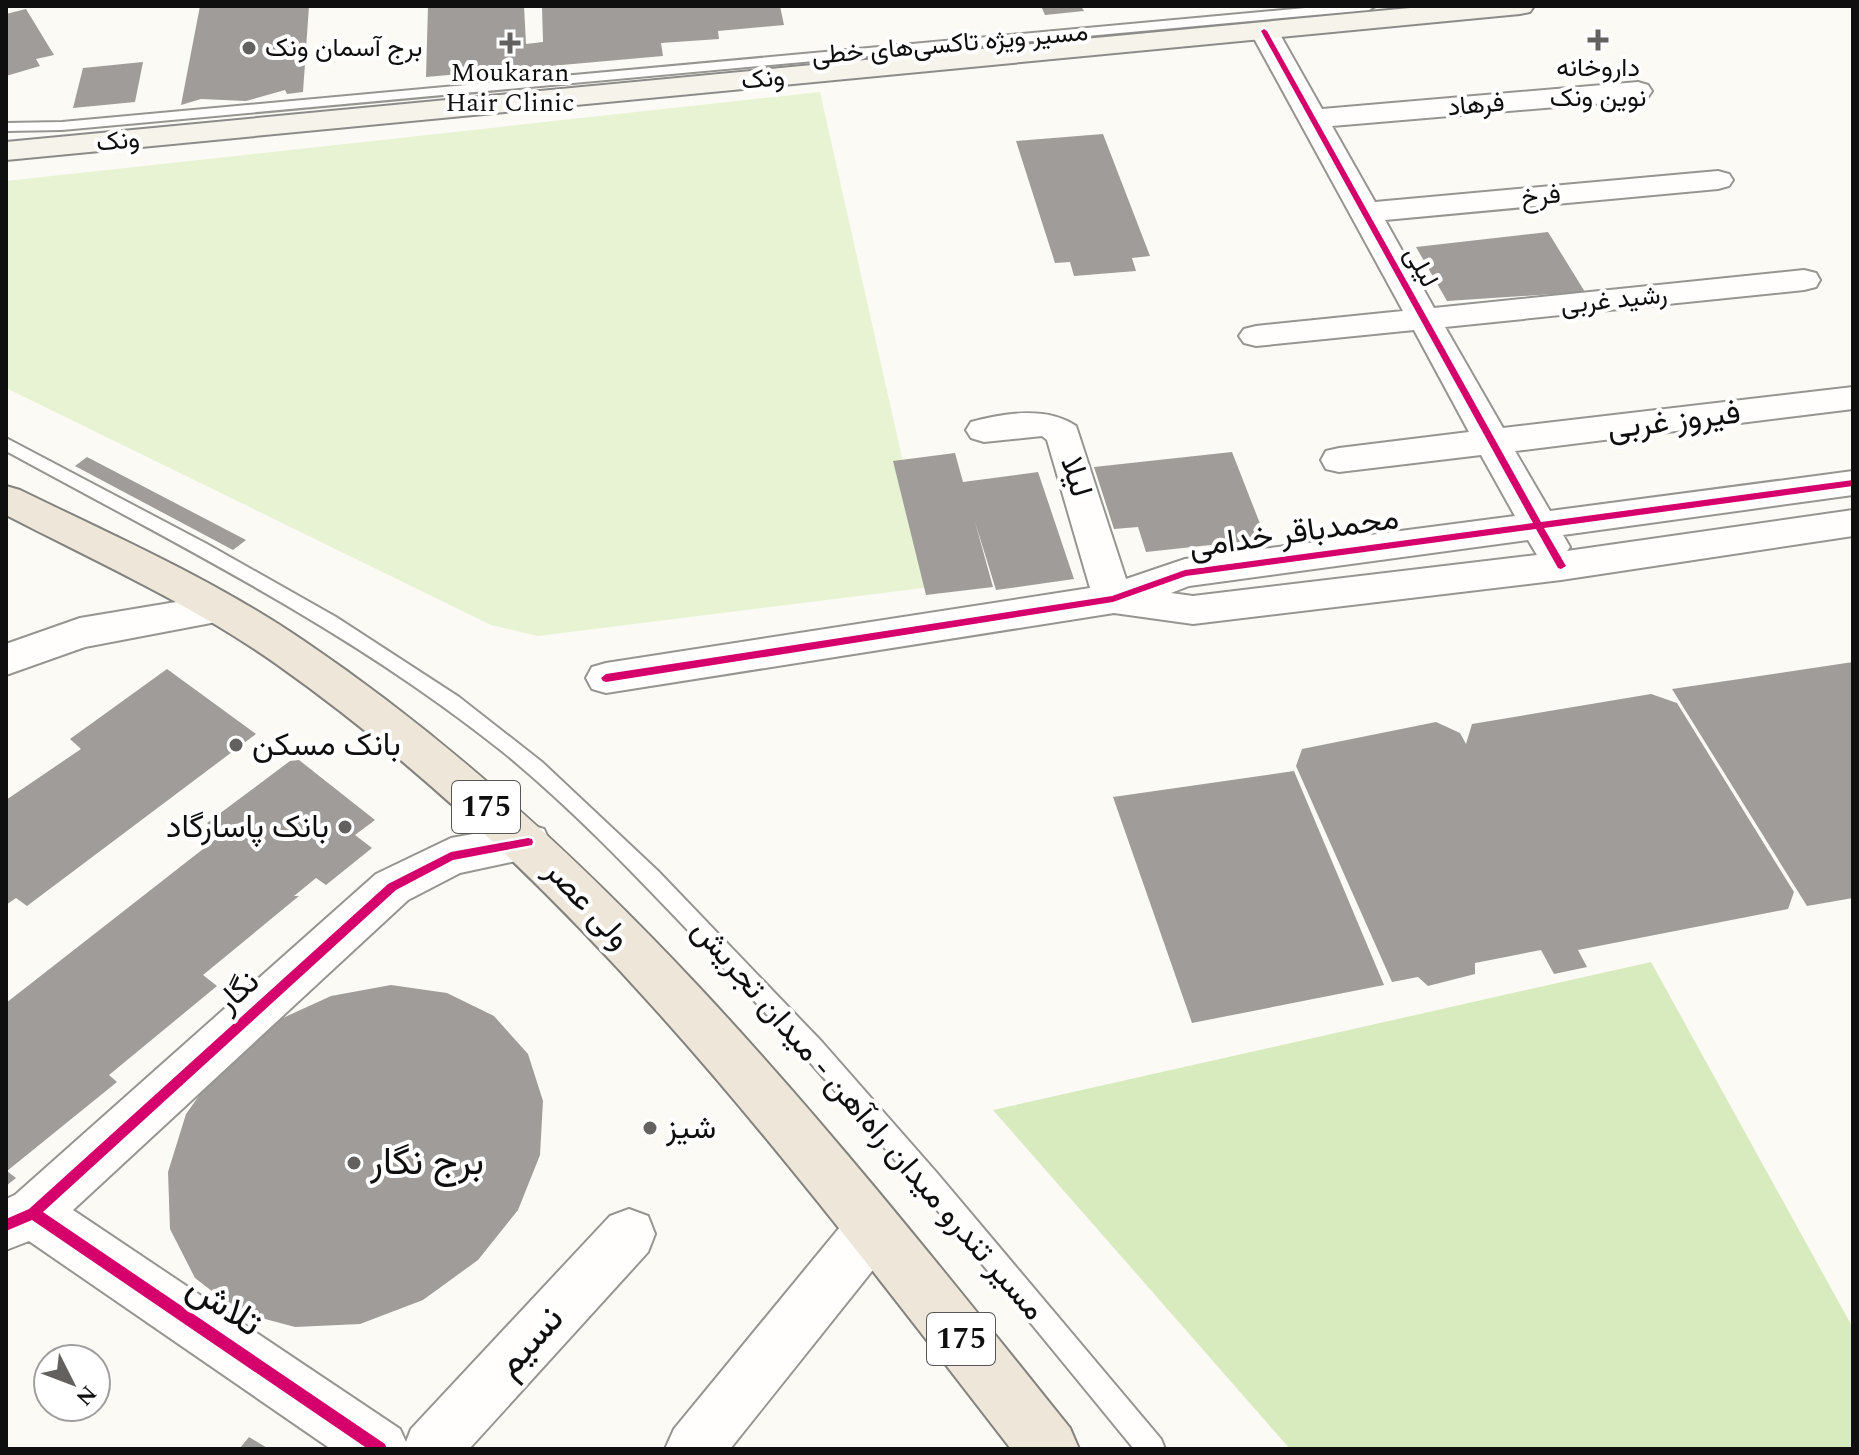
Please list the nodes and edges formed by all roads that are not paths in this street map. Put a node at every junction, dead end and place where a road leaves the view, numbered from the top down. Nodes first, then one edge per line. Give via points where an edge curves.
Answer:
1 (1369, 6) edge
2 (1520, 6) edge
3 (1264, 31) junction
4 (1638, 91) dead end
5 (1314, 119) junction
6 (6, 127) edge
7 (6, 151) edge
8 (1718, 180) dead end
9 (1365, 212) junction
10 (1804, 280) dead end
11 (1425, 319) junction
12 (1256, 336) dead end
13 (1853, 398) edge
14 (984, 430) dead end
15 (1494, 443) junction
16 (6, 444) edge
17 (1339, 460) dead end
18 (1853, 483) edge
19 (6, 499) edge
20 (1853, 523) edge
21 (1540, 525) junction
22 (1561, 566) junction
23 (1113, 599) junction
24 (218, 609) junction
25 (6, 660) edge
26 (606, 678) dead end
27 (528, 842) junction
28 (20, 1219) edge
29 (873, 1228) junction
30 (629, 1234) dead end
31 (380, 1449) edge
32 (431, 1449) edge
33 (694, 1449) edge
34 (1049, 1449) edge
35 (1151, 1449) edge

1 - 6 lane, مسیر ویژه تاکسی‌های خطی
2 - 3 main road, ونک
3 - 5 street, لیلی
3 - 7 main road, ونک
4 - 5 street, فرهاد
5 - 9 street, لیلی
8 - 9 street, فرخ
9 - 11 street, لیلی
10 - 11 street, رشید غربی
11 - 12 street, رشید غربی
11 - 15 street, لیلی
13 - 15 street, فیروز غربی
14 - 23 street, لیلا via 1049,424 1063,434
15 - 17 street, فیروز غربی
15 - 21 street, لیلی
16 - 35 lane, مسیر تندرو میدان راه‌آهن - میدان تجریش via 376,651 509,746 619,846 769,997 920,1168
18 - 21 street, محمدباقر خدامی
19 - 24 main road, ولی عصر / 175
20 - 22 street, محمدباقر خدامی
21 - 22 street, لیلی
21 - 23 street, محمدباقر خدامی via 1185,573
22 - 23 street, محمدباقر خدامی via 1193,610
23 - 26 street, محمدباقر خدامی
24 - 25 street via 80,633
24 - 27 main road, ولی عصر / 175 via 342,690
27 - 28 street, نگار via 451,856 392,887
27 - 29 main road, ولی عصر / 175 via 764,1094
28 - 31 street, تلاش
29 - 33 street
29 - 34 main road, ولی عصر / 175
30 - 32 street, نسیم

